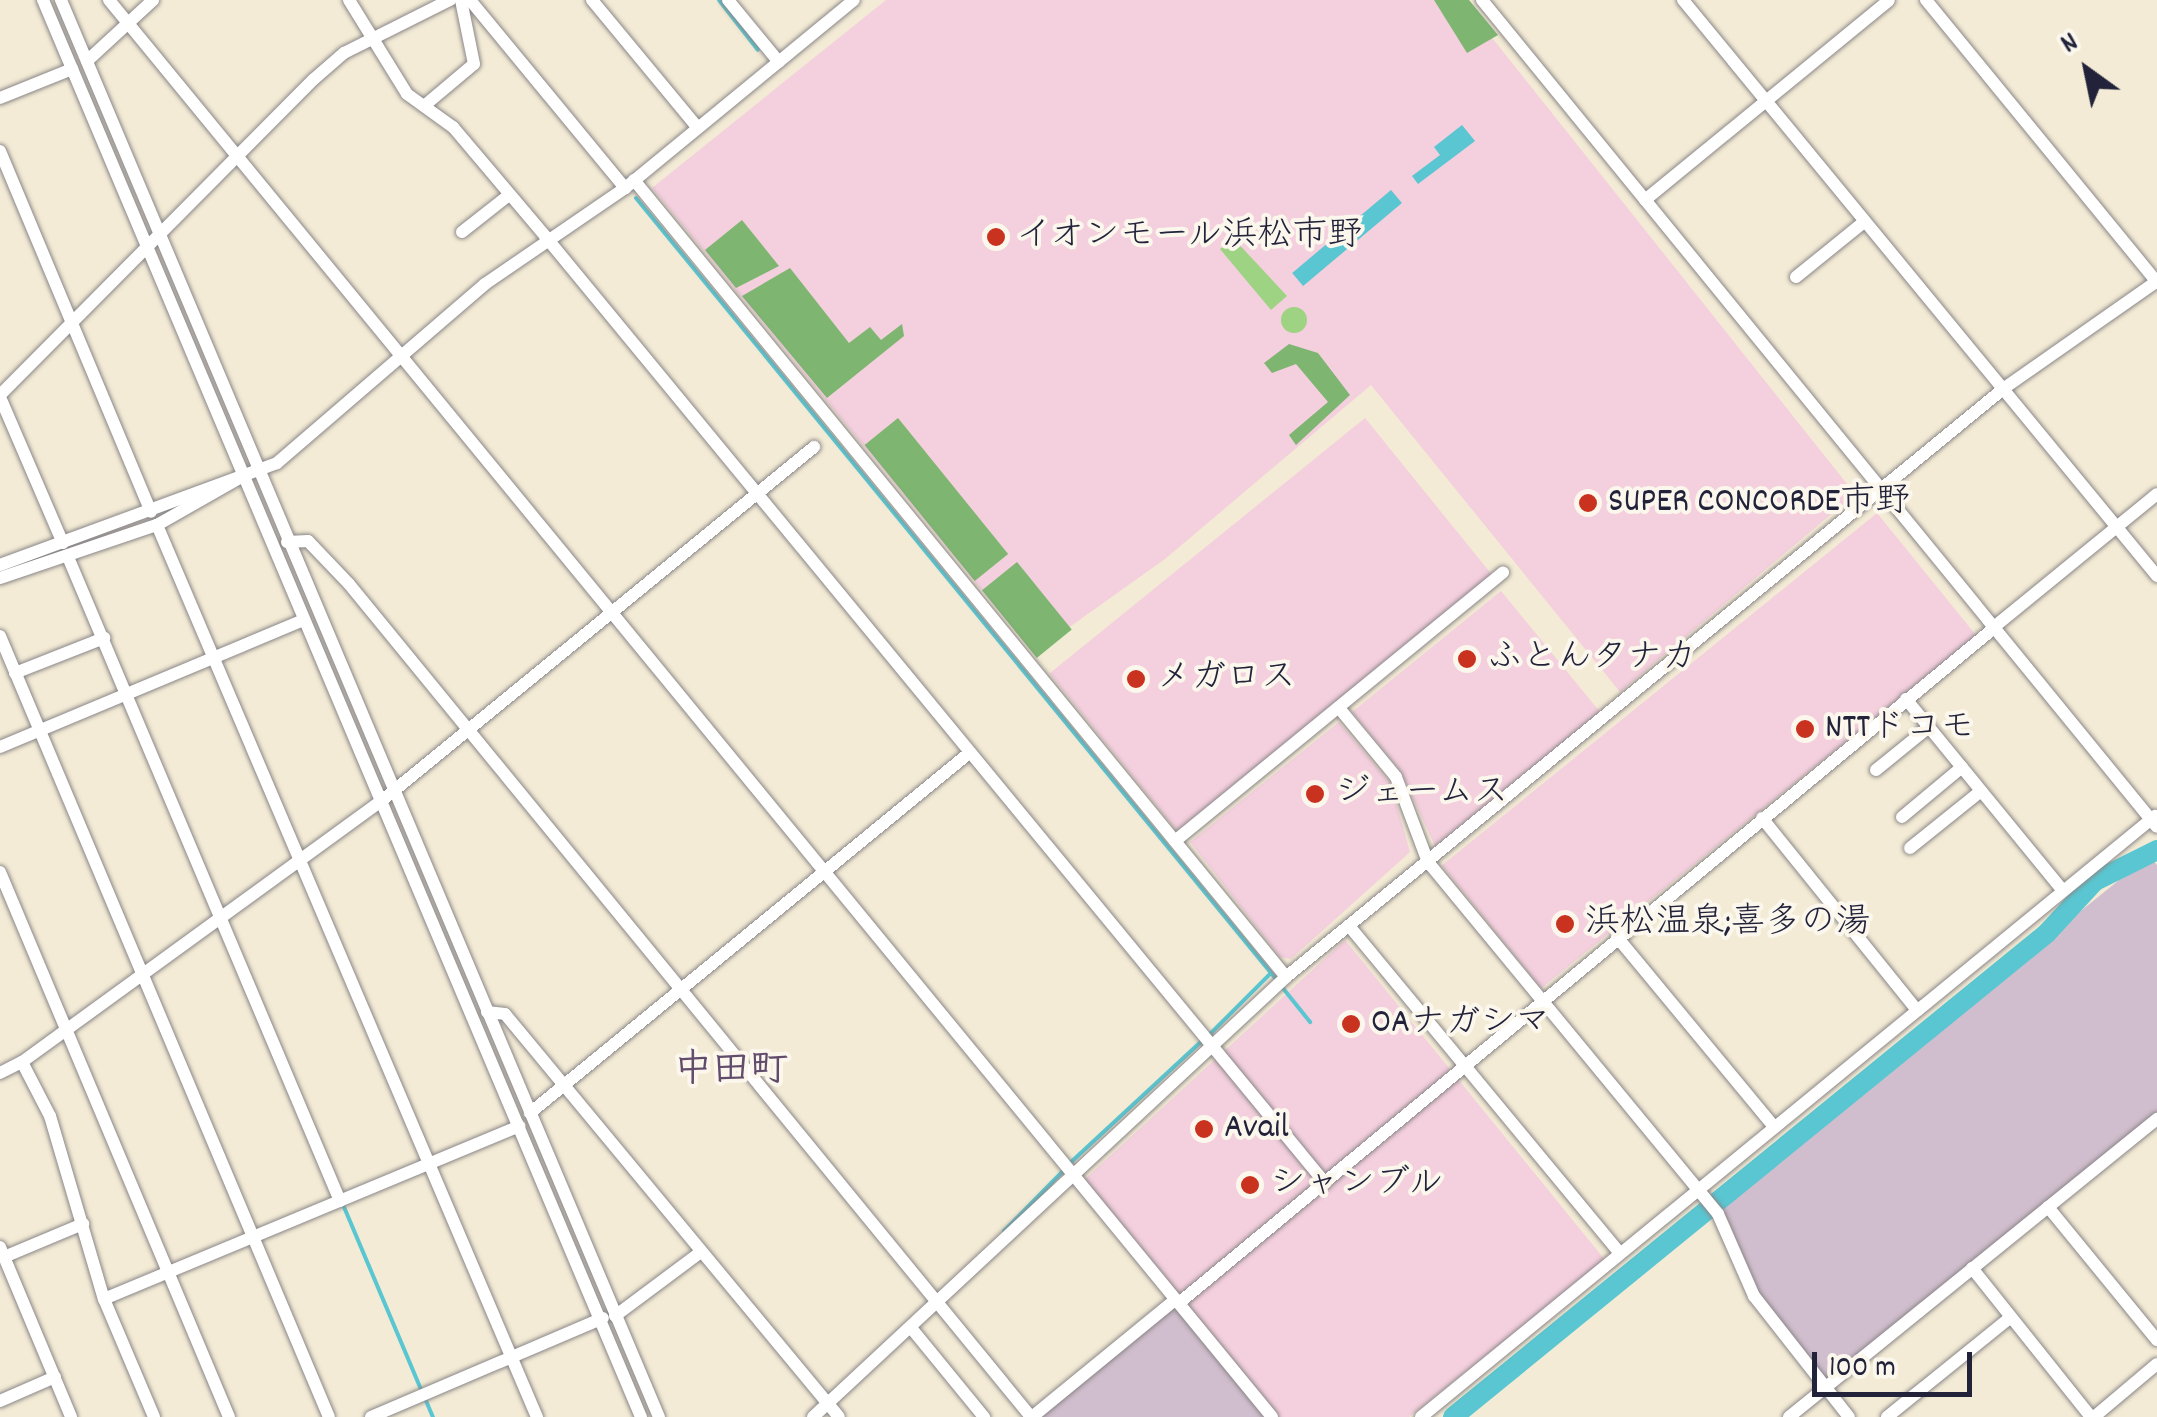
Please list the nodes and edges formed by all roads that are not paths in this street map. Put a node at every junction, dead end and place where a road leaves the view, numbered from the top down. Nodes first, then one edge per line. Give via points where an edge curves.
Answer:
1 (43, 0) edge
2 (61, 0) edge
3 (109, 0) edge
4 (153, 0) edge
5 (349, 0) edge
6 (450, 0) edge
7 (460, 0) edge
8 (470, 0) edge
9 (592, 0) edge
10 (728, 0) edge
11 (1482, 0) edge
12 (1683, 0) edge
13 (1888, 0) edge
14 (1926, 0) edge
15 (850, 1) edge
16 (128, 22) junction
17 (377, 34) junction
18 (87, 61) junction
19 (779, 62) junction
20 (72, 69) junction
21 (0, 98) edge
22 (1766, 100) junction
23 (424, 106) junction
24 (698, 128) junction
25 (0, 150) edge
26 (238, 154) junction
27 (630, 184) junction
28 (509, 195) junction
29 (1644, 200) junction
30 (1864, 222) junction
31 (462, 232) dead end
32 (158, 234) junction
33 (545, 236) junction
34 (146, 246) junction
35 (1796, 277) dead end
36 (2157, 282) edge
37 (70, 322) junction
38 (400, 354) junction
39 (2003, 389) junction
40 (0, 396) edge
41 (814, 447) dead end
42 (257, 470) junction
43 (241, 477) junction
44 (1879, 490) junction
45 (2157, 494) edge
46 (757, 495) junction
47 (154, 518) junction
48 (2118, 528) junction
49 (287, 542) junction
50 (66, 550) junction
51 (0, 566) edge
52 (1502, 574) dead end
53 (2157, 576) edge
54 (0, 578) edge
55 (611, 611) junction
56 (304, 620) junction
57 (1990, 631) junction
58 (0, 636) edge
59 (104, 638) junction
60 (211, 658) junction
61 (15, 673) junction
62 (126, 693) junction
63 (1906, 699) junction
64 (1339, 708) junction
65 (1928, 727) junction
66 (468, 729) junction
67 (40, 730) junction
68 (0, 747) edge
69 (968, 754) junction
70 (1962, 767) junction
71 (1876, 770) dead end
72 (392, 791) junction
73 (1981, 791) junction
74 (380, 802) junction
75 (1902, 817) dead end
76 (1762, 818) junction
77 (2155, 820) edge
78 (1175, 841) junction
79 (1910, 848) dead end
80 (300, 862) junction
81 (1428, 862) junction
82 (825, 871) junction
83 (0, 872) edge
84 (2063, 891) junction
85 (223, 919) junction
86 (1350, 927) junction
87 (1617, 938) junction
88 (1281, 971) junction
89 (144, 974) junction
90 (681, 989) junction
91 (1541, 999) junction
92 (1918, 1010) junction
93 (488, 1012) junction
94 (67, 1029) junction
95 (1211, 1048) junction
96 (22, 1062) junction
97 (1466, 1066) junction
98 (0, 1073) edge
99 (565, 1085) junction
100 (530, 1113) junction
101 (2157, 1119) edge
102 (519, 1126) junction
103 (1774, 1127) junction
104 (428, 1164) junction
105 (1073, 1175) junction
106 (1325, 1182) junction
107 (1698, 1190) junction
108 (340, 1201) junction
109 (2048, 1207) junction
110 (83, 1224) junction
111 (254, 1237) junction
112 (2, 1252) edge
113 (701, 1252) junction
114 (1620, 1253) junction
115 (1972, 1268) junction
116 (169, 1272) junction
117 (104, 1299) junction
118 (1177, 1301) junction
119 (938, 1304) junction
120 (609, 1317) junction
121 (2011, 1318) junction
122 (912, 1329) junction
123 (2157, 1340) edge
124 (511, 1357) junction
125 (2157, 1364) edge
126 (54, 1378) junction
127 (1826, 1387) junction
128 (0, 1401) edge
129 (825, 1406) junction
130 (71, 1417) edge
131 (154, 1417) edge
132 (229, 1417) edge
133 (329, 1417) edge
134 (371, 1417) edge
135 (538, 1417) edge
136 (642, 1417) edge
137 (660, 1417) edge
138 (812, 1417) edge
139 (839, 1417) edge
140 (984, 1417) edge
141 (1032, 1417) edge
142 (1272, 1417) edge
143 (1421, 1417) edge
144 (1789, 1417) edge
145 (1849, 1417) edge
146 (1887, 1417) edge
147 (2092, 1417) edge

1 - 20 street
2 - 18 street
3 - 16 street
4 - 16 street
5 - 17 street
6 - 17 street
7 - 23 street via 474,64
8 - 27 street
9 - 24 street
10 - 19 street
11 - 29 street
12 - 22 street
13 - 22 street
14 - 36 street
15 - 19 street
16 - 18 street
16 - 26 street
17 - 23 street via 407,94
17 - 26 street
18 - 32 street
19 - 24 street
20 - 21 street
20 - 34 street
22 - 29 street
22 - 30 street
23 - 28 street
24 - 27 street
25 - 37 street
26 - 32 street
26 - 38 street
27 - 33 street
27 - 78 street
28 - 31 street
28 - 33 street
29 - 44 street
30 - 35 street
30 - 39 street
32 - 34 street
32 - 42 street
33 - 38 street
33 - 46 street
34 - 37 street
34 - 43 street
36 - 39 street
37 - 40 street
37 - 47 street
38 - 42 street via 344,413
38 - 55 street
39 - 44 street
39 - 48 street
40 - 50 street
41 - 46 street
42 - 43 street
42 - 49 street
43 - 47 street
43 - 56 street
44 - 57 street
44 - 81 street
45 - 48 street
46 - 55 street
46 - 69 street
47 - 50 street
47 - 60 street
48 - 53 street
48 - 57 street
49 - 66 street via 308,542 325,556
49 - 72 street
50 - 51 street
50 - 54 street
50 - 59 street
52 - 64 street
55 - 66 street
55 - 82 street
56 - 60 street
56 - 74 street
57 - 63 street
57 - 77 street
58 - 61 street
59 - 61 street
59 - 62 street
60 - 62 street
60 - 80 street
61 - 67 street
62 - 67 street
62 - 85 street
63 - 65 street
63 - 76 street
64 - 78 street
64 - 81 street via 1396,777
65 - 70 street
65 - 71 street
66 - 72 street
66 - 90 street
67 - 68 street
67 - 89 street
69 - 82 street
69 - 95 street
70 - 73 street
70 - 75 street
72 - 74 street
72 - 93 street
73 - 79 street
73 - 84 street
74 - 80 street
74 - 102 street
76 - 87 street
76 - 92 street
77 - 84 street
78 - 88 street
80 - 85 street
80 - 104 street
81 - 86 street
81 - 91 street
82 - 90 street
82 - 105 street
83 - 94 street
84 - 92 street
85 - 89 street
85 - 108 street
86 - 88 street via 1301,968
86 - 97 street
87 - 91 street
87 - 103 street
88 - 95 street
89 - 94 street
89 - 111 street
90 - 99 street
90 - 119 street
91 - 97 street
91 - 107 street
92 - 103 street
93 - 99 street via 505,1014
93 - 100 street
94 - 96 street
94 - 116 street
95 - 105 street
95 - 106 street
96 - 98 street
96 - 110 street
97 - 106 street
97 - 114 street
99 - 100 street
99 - 113 street
100 - 120 street
101 - 109 street
102 - 104 street
102 - 120 street
103 - 107 street
104 - 108 street
104 - 124 street
105 - 118 street
105 - 119 street
106 - 118 street
107 - 114 street
107 - 127 street via 1718,1214 1754,1296
108 - 111 street
109 - 115 street
109 - 123 street
110 - 112 street
110 - 117 street
111 - 116 street
111 - 133 street
112 - 126 street
113 - 120 street
113 - 129 street
114 - 143 street
115 - 121 street
115 - 127 street
116 - 117 street
116 - 132 street
117 - 131 street
118 - 141 street
118 - 142 street
119 - 122 street
119 - 141 street
120 - 124 street
120 - 136 street
120 - 137 street
121 - 146 street
121 - 147 street
122 - 129 street
122 - 140 street
124 - 134 street
124 - 135 street
125 - 147 street
126 - 128 street
126 - 130 street
127 - 144 street
127 - 145 street
129 - 138 street
129 - 139 street

